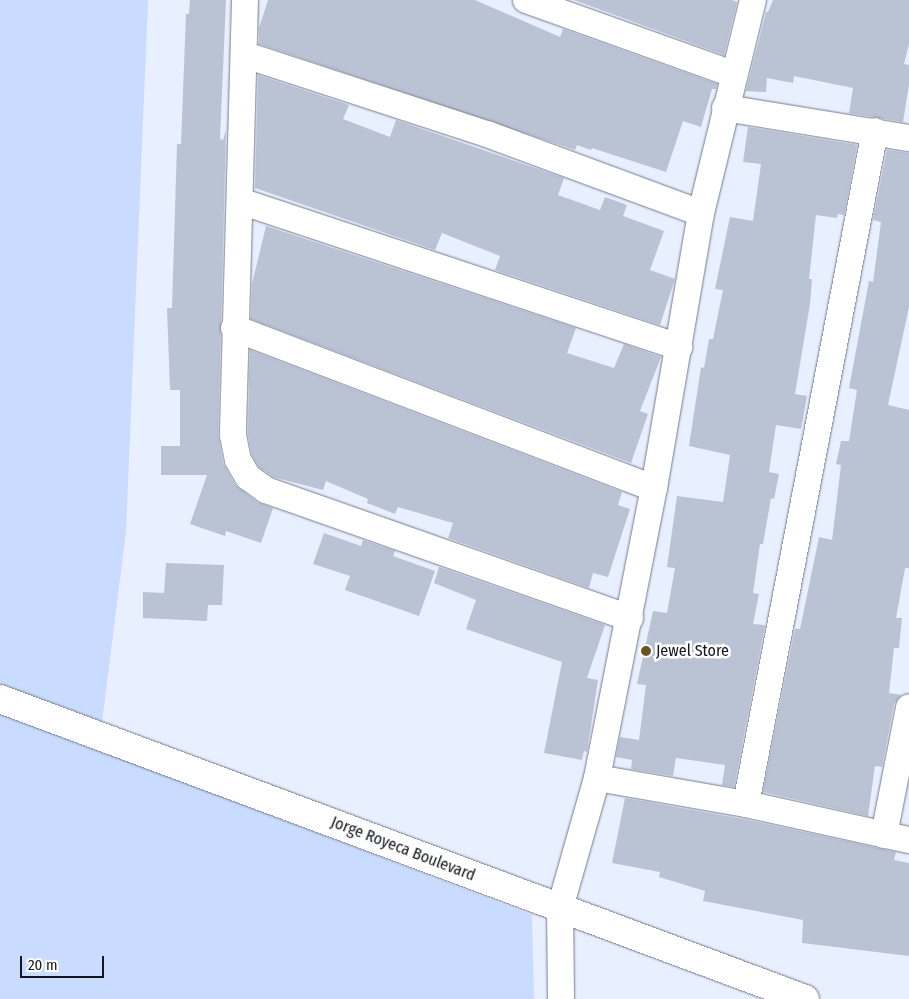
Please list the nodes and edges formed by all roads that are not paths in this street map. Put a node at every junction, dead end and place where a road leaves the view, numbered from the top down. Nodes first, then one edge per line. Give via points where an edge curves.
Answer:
1 (245, 0) edge
2 (526, 0) edge
3 (753, 0) edge
4 (244, 54) junction
5 (733, 74) junction
6 (725, 108) junction
7 (875, 131) junction
8 (909, 138) edge
9 (240, 201) junction
10 (701, 213) junction
11 (234, 328) junction
12 (679, 347) junction
13 (654, 488) junction
14 (630, 618) junction
15 (0, 699) edge
16 (909, 708) edge
17 (597, 778) junction
18 (746, 804) junction
19 (897, 838) edge
20 (560, 908) junction
21 (561, 999) edge
22 (806, 999) edge

1 - 4 street
2 - 5 street
3 - 5 street
4 - 9 street
4 - 10 street via 487,134
5 - 6 street
6 - 7 street
6 - 10 street
7 - 8 street
7 - 18 street
9 - 11 street
9 - 12 street
10 - 12 street
11 - 13 street
11 - 14 street via 233,435 238,460 248,477 266,490
12 - 13 street
13 - 14 street
14 - 17 street
15 - 20 street, Jorge Royeca Boulevard
16 - 19 street
17 - 18 street
17 - 20 street
18 - 19 street
20 - 21 street
20 - 22 street, Jorge Royeca Boulevard

